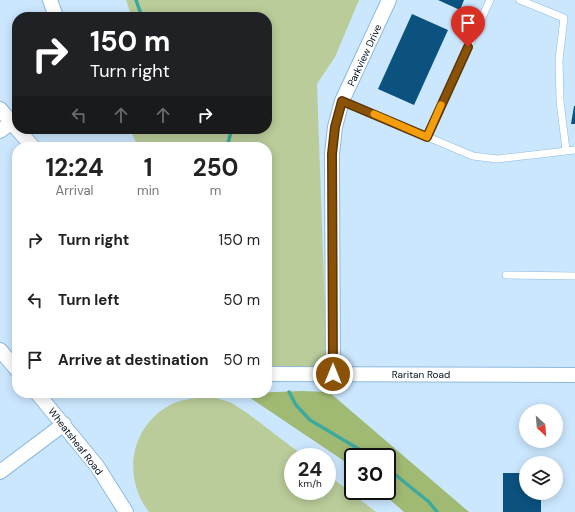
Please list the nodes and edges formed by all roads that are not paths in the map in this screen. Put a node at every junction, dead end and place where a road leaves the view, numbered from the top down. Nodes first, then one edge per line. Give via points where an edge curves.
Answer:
1 (50, 0) edge
2 (390, 0) edge
3 (490, 0) edge
4 (520, 0) edge
5 (54, 12) edge
6 (342, 101) junction
7 (0, 109) edge
8 (12, 121) edge
9 (12, 126) edge
10 (0, 131) edge
11 (23, 134) edge
12 (427, 137) junction
13 (29, 142) edge
14 (566, 150) junction
15 (575, 150) edge
16 (506, 275) dead end
17 (575, 276) edge
18 (0, 350) edge
19 (12, 364) edge
20 (272, 374) edge
21 (333, 374) junction
22 (575, 375) edge
23 (41, 398) edge
24 (64, 424) junction
25 (0, 472) edge
26 (126, 512) edge

1 - 5 street
2 - 6 street, Parkview Drive
3 - 12 lane
4 - 14 lane via 564,18 559,60 560,101
6 - 12 lane
6 - 21 street, Parkview Drive via 335,127 332,154
7 - 8 street
9 - 10 street
11 - 13 street
12 - 14 lane via 473,156 497,159
14 - 15 lane
16 - 17 lane
18 - 19 street
20 - 21 street, Raritan Road
21 - 22 street, Raritan Road
23 - 24 street, Wheatsheaf Road
24 - 25 street
24 - 26 street, Wheatsheaf Road via 97,466

